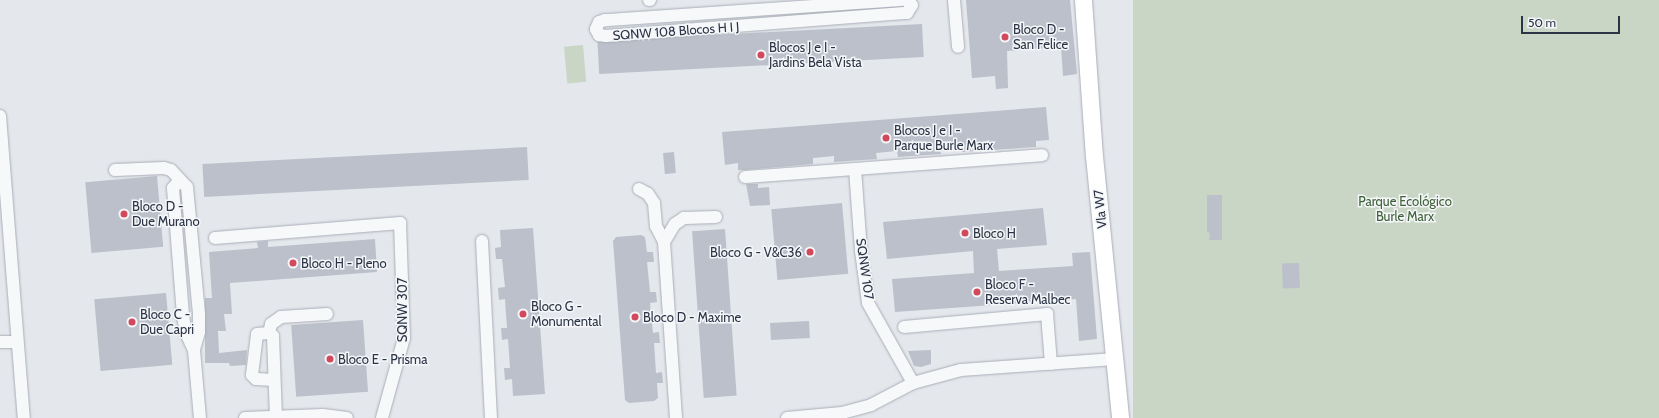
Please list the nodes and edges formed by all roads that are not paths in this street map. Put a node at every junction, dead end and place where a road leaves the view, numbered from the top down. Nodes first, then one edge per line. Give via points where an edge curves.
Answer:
1 (901, 0) edge
2 (906, 0) edge
3 (954, 0) edge
4 (1083, 0) edge
5 (725, 6) edge
6 (727, 28) junction
7 (958, 47) dead end
8 (0, 116) edge
9 (1042, 155) dead end
10 (855, 169) junction
11 (115, 170) dead end
12 (744, 177) dead end
13 (639, 189) dead end
14 (716, 216) dead end
15 (215, 238) dead end
16 (482, 241) dead end
17 (664, 242) junction
18 (327, 314) dead end
19 (904, 327) dead end
20 (269, 333) junction
21 (0, 342) edge
22 (16, 342) junction
23 (1115, 359) junction
24 (1051, 364) junction
25 (274, 380) junction
26 (913, 383) junction
27 (276, 417) junction
28 (24, 418) edge
29 (200, 418) edge
30 (245, 418) edge
31 (347, 418) edge
32 (382, 418) edge
33 (491, 418) edge
34 (676, 418) edge
35 (787, 418) edge
36 (1120, 418) edge

1 - 5 street, SQNW 108 Blocos H I J
2 - 6 street, SQNW 108 Blocos H I J via 912,6 907,13
3 - 7 street
4 - 23 main road, Vla W7 via 1094,156
5 - 6 street
5 - 6 street, SQNW 108 Blocos H I J via 605,20 600,22 596,29 599,35 606,36
8 - 22 street
9 - 10 street
10 - 12 street
10 - 26 street, SQNW 107 via 868,303
11 - 29 street via 164,168 171,170 187,187 199,315 199,332 194,350
13 - 17 street via 648,194 654,203 656,226
14 - 17 street via 684,218 675,224
15 - 32 street, SQNW 307 via 400,223 404,338
16 - 33 street
17 - 34 street
18 - 20 street via 281,317 272,324
19 - 24 street via 1047,314
20 - 25 street via 273,336
20 - 25 street via 256,336 252,375 256,379
21 - 22 street
22 - 28 street
23 - 24 street
23 - 36 main road, Vla W7
24 - 26 street via 961,370
25 - 27 street
26 - 35 street via 871,405 842,413
27 - 30 street
27 - 31 street via 323,415

